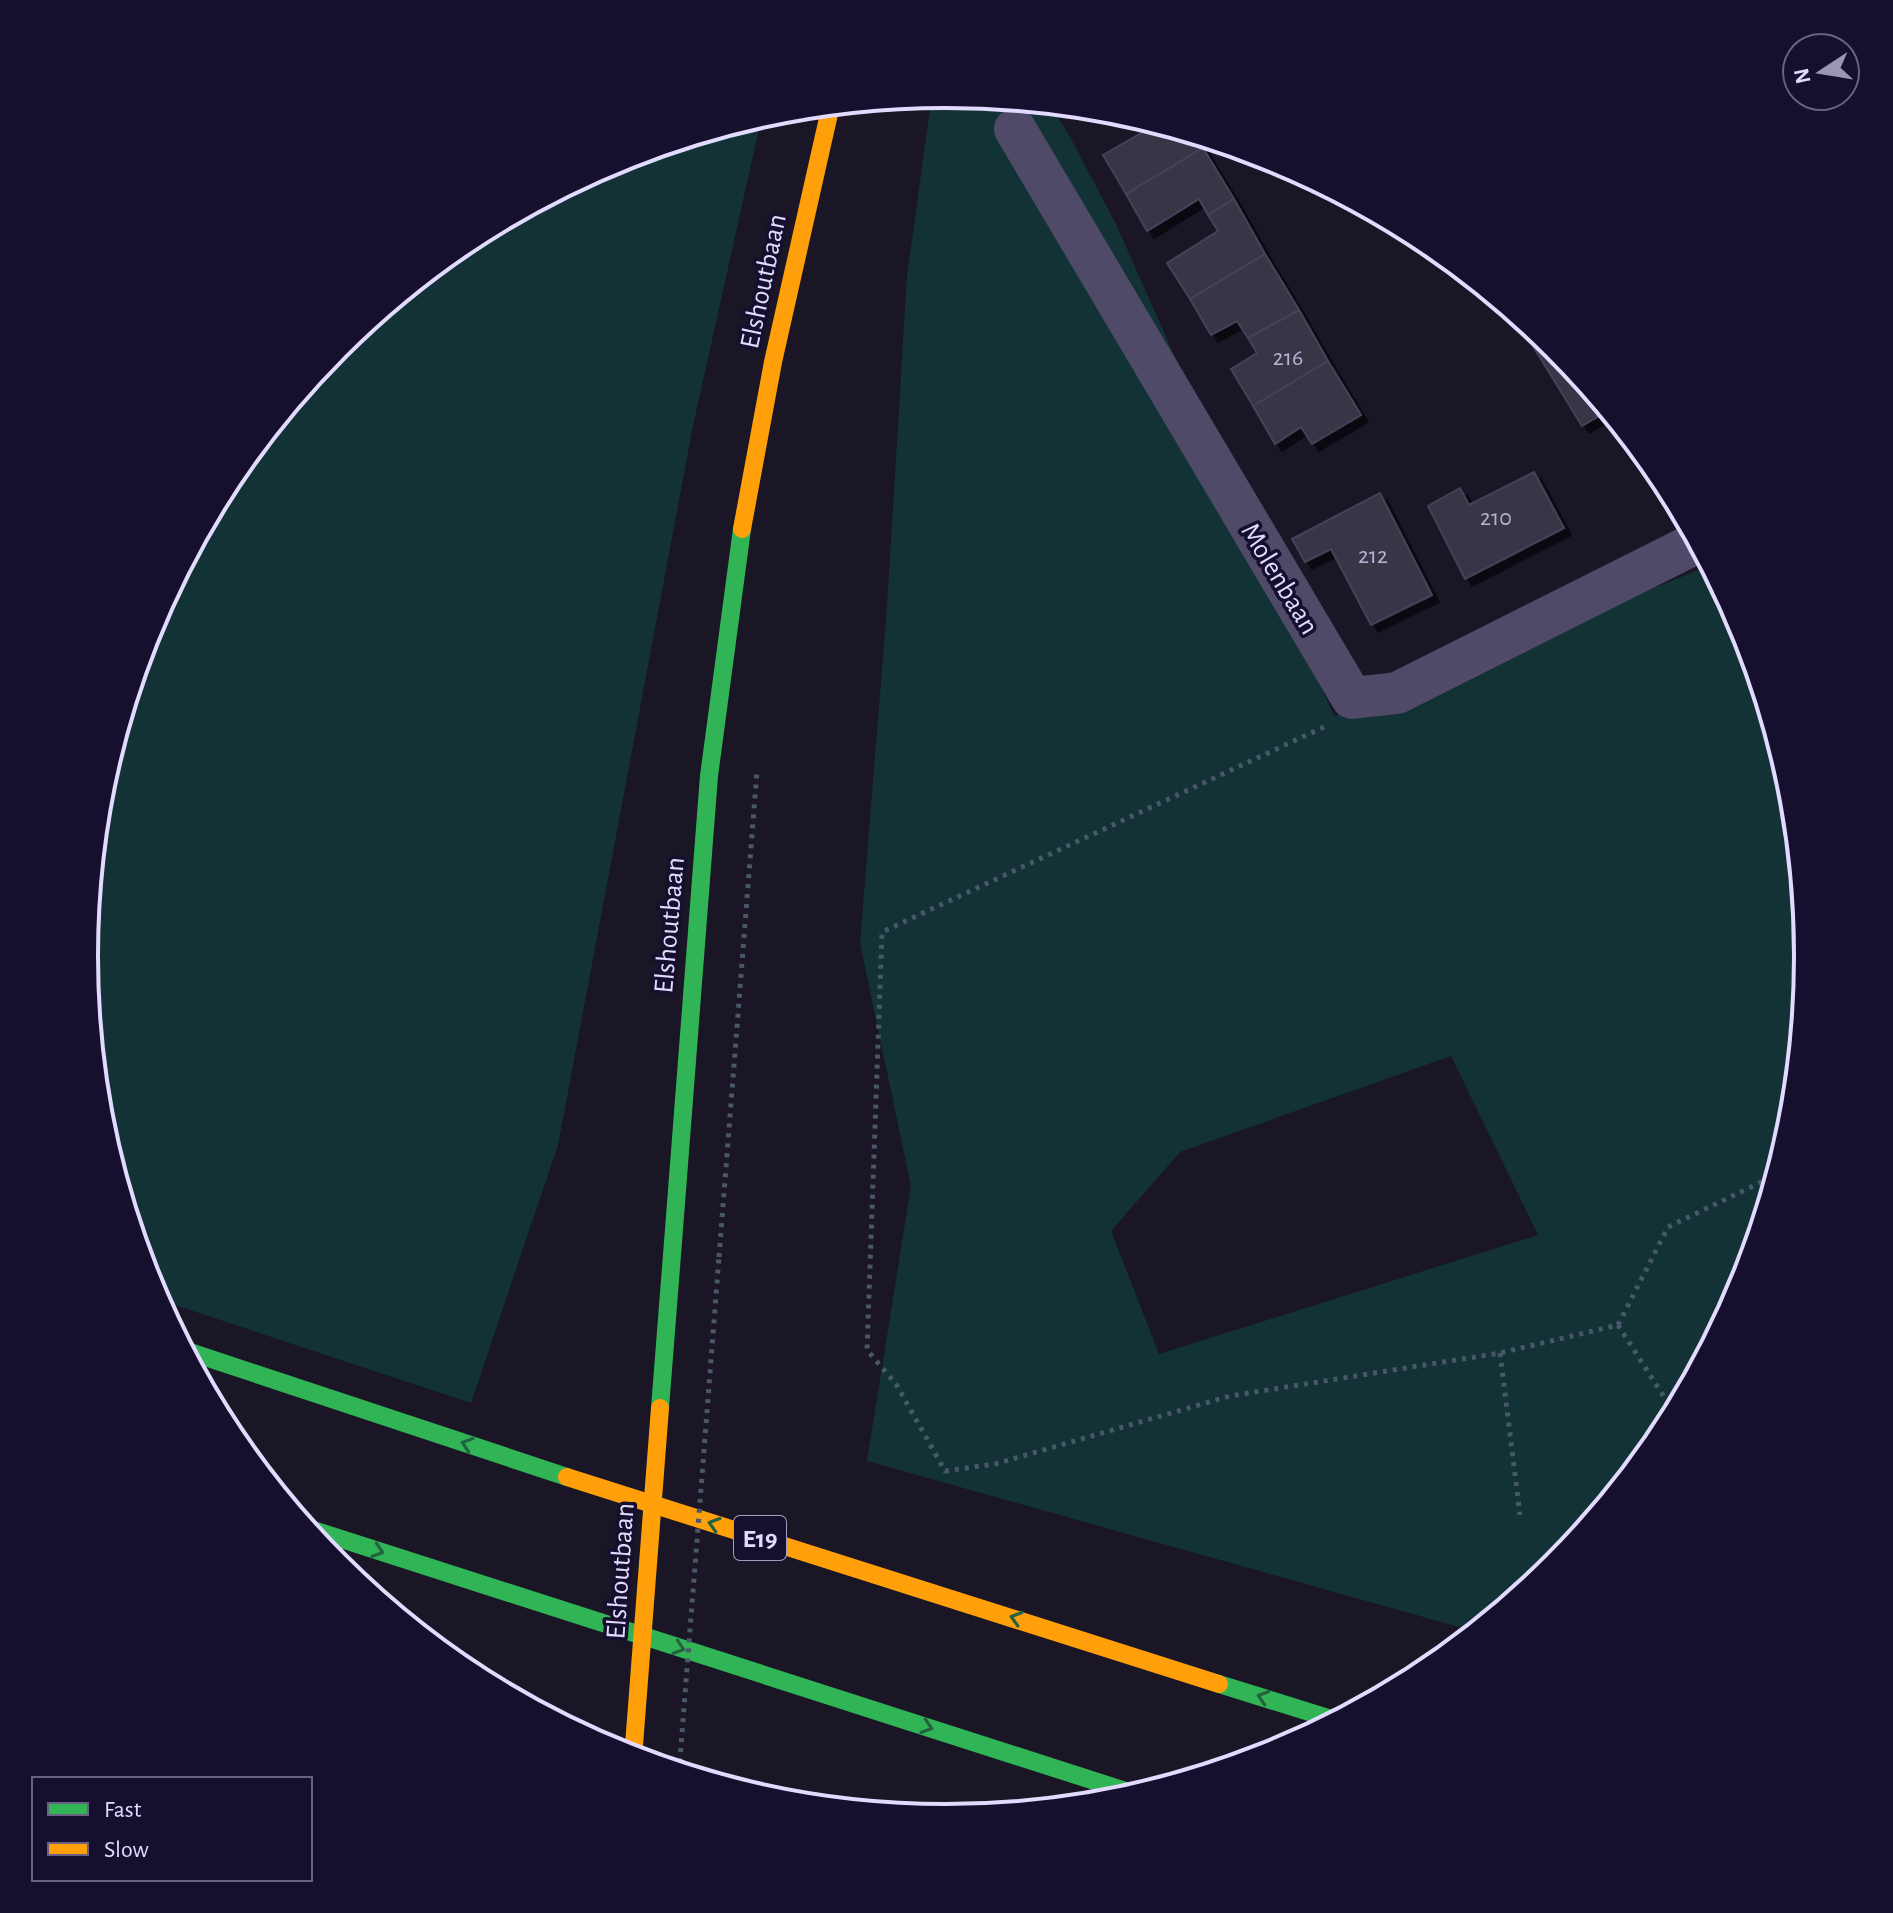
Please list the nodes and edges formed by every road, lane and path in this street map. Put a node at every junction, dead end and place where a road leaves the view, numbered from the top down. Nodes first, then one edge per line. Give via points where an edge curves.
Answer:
1 (828, 116) edge
2 (1015, 129) dead end
3 (1689, 547) edge
4 (1325, 726) dead end
5 (758, 759) dead end
6 (1765, 1180) edge
7 (1618, 1325) junction
8 (1500, 1353) junction
9 (198, 1355) edge
10 (1668, 1403) edge
11 (1520, 1515) dead end
12 (326, 1534) edge
13 (1323, 1716) edge
14 (634, 1745) edge
15 (680, 1762) edge
16 (1116, 1788) edge

1 - 14 main road, Elshoutbaan, bridge via 770,378 712,749
2 - 3 street, Molenbaan via 1352,698 1397,693
4 - 8 path via 882,932 867,1350 896,1384 945,1471 995,1464 1230,1396
5 - 15 path, bridge
6 - 7 path via 1668,1227
7 - 8 path
7 - 10 path
8 - 11 path
13 -> 9 main road, E19
12 -> 16 main road

